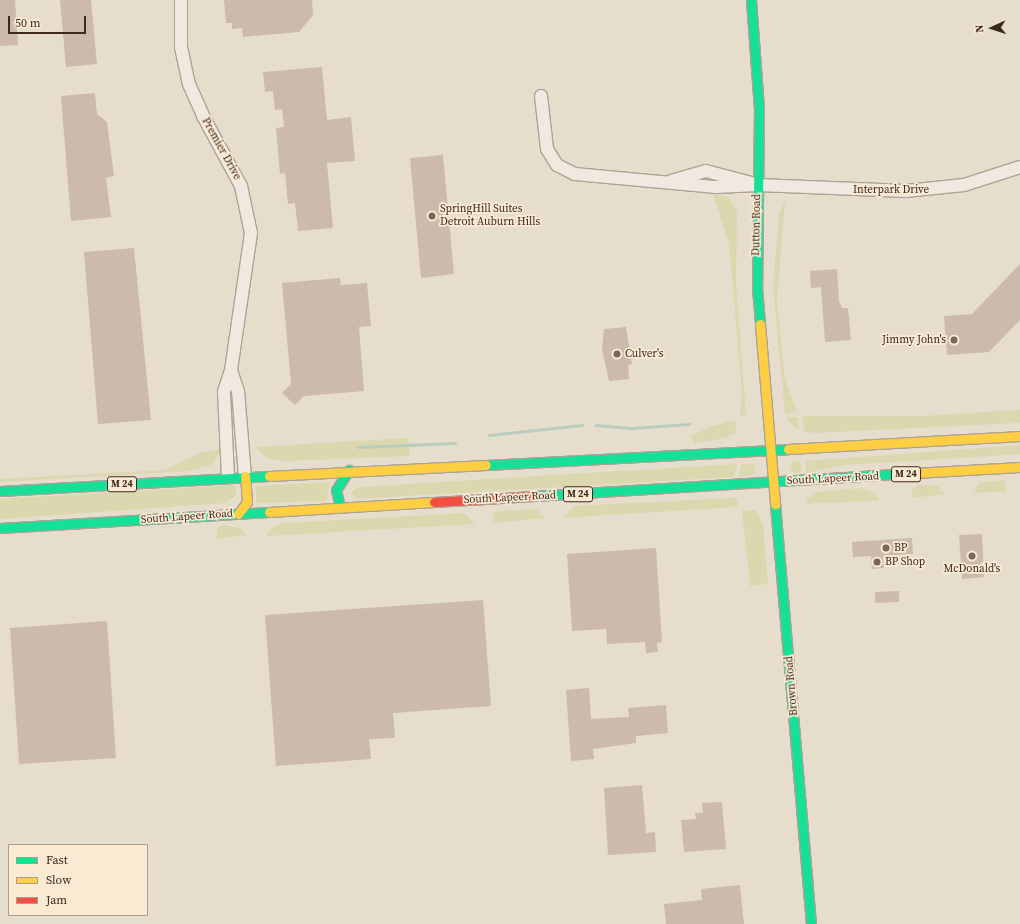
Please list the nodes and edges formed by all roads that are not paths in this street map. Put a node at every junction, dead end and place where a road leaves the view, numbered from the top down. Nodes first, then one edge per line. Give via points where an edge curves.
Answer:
1 (181, 0) edge
2 (751, 0) edge
3 (541, 96) dead end
4 (1020, 167) edge
5 (758, 185) junction
6 (231, 370) junction
7 (1020, 436) edge
8 (771, 449) junction
9 (1020, 467) edge
10 (350, 470) junction
11 (244, 476) junction
12 (228, 477) junction
13 (774, 482) junction
14 (0, 491) edge
15 (340, 507) junction
16 (238, 514) junction
17 (0, 528) edge
18 (811, 924) edge

1 - 6 street, Premier Drive via 181,47 189,84 203,116 241,186 250,227 250,257
2 - 5 main road, Dutton Road via 759,103
3 - 5 street, Interpark Drive via 547,149 566,171 588,176 671,181 706,171
4 - 5 street, Interpark Drive via 980,180 935,190
5 - 8 main road, Dutton Road via 757,288
6 - 11 street, Premier Drive via 238,391
6 - 12 street, Premier Drive via 224,392
7 - 8 main road, M 24
8 - 10 main road, M 24
8 - 13 main road, Brown Road
9 - 13 main road, South Lapeer Road / M 24
10 - 11 main road, M 24
10 - 15 main road via 336,490
11 - 12 main road, M 24
11 - 16 main road via 248,496
12 - 14 main road, M 24
13 - 15 main road, South Lapeer Road / M 24
13 - 18 main road, Brown Road
15 - 16 main road, South Lapeer Road / M 24
16 - 17 main road, South Lapeer Road / M 24

